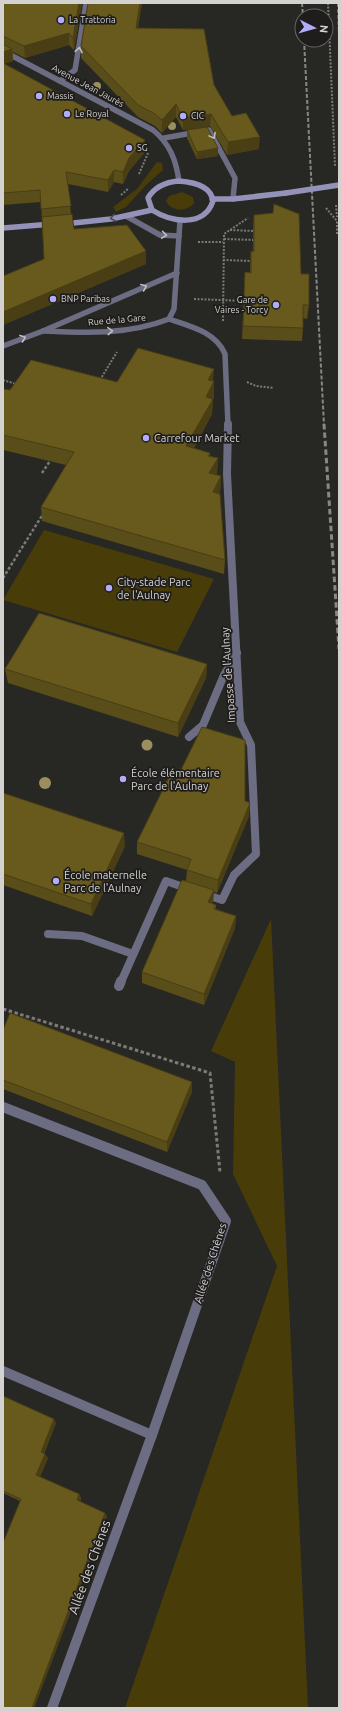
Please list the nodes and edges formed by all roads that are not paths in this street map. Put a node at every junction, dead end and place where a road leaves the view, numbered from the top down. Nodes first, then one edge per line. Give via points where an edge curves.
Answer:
1 (86, 3) edge
2 (3, 51) edge
3 (60, 81) junction
4 (164, 138) junction
5 (179, 181) junction
6 (339, 185) edge
7 (212, 199) junction
8 (233, 199) junction
9 (152, 210) junction
10 (126, 216) junction
11 (180, 220) junction
12 (3, 228) edge
13 (179, 236) junction
14 (177, 273) junction
15 (169, 319) junction
16 (43, 330) junction
17 (3, 346) edge
18 (237, 653) junction
19 (190, 737) dead end
20 (48, 934) dead end
21 (133, 954) junction
22 (119, 986) dead end
23 (3, 1107) edge
24 (3, 1371) edge
25 (152, 1435) junction
26 (52, 1708) edge

3 -> 1 street via 76,70
2 - 3 street, Avenue Jean Jaurès
3 - 4 street, Avenue Jean Jaurès
4 - 5 street, Avenue Jean Jaurès via 177,162
4 -> 8 street via 209,130 235,178
5 - 7 main road via 202,186 208,190
5 - 9 main road via 164,184 151,192 148,198
6 - 8 main road, bridge
7 - 8 main road
7 - 11 main road via 211,208 206,213 198,218
9 - 10 main road
9 - 11 main road via 167,219
10 -> 12 main road via 96,221
10 -> 13 street via 160,235
11 - 13 street
13 - 14 street
14 - 15 street via 174,309
16 -> 14 street, Rue de la Gare
16 -> 15 street, Rue de la Gare via 82,333 133,330 150,327
15 - 18 street, Impasse de l'Aulnay via 218,340 225,354 227,474
17 -> 16 street, Rue de la Gare
18 - 19 street via 224,675 203,725
18 - 21 street, Impasse de l'Aulnay via 240,722 250,745 256,854 234,875 222,900 166,881
20 - 21 street via 82,936
21 - 22 street, Impasse de l'Aulnay
23 - 25 street, Allée des Chênes via 202,1185 226,1221
24 - 25 street
25 - 26 street, Allée des Chênes

